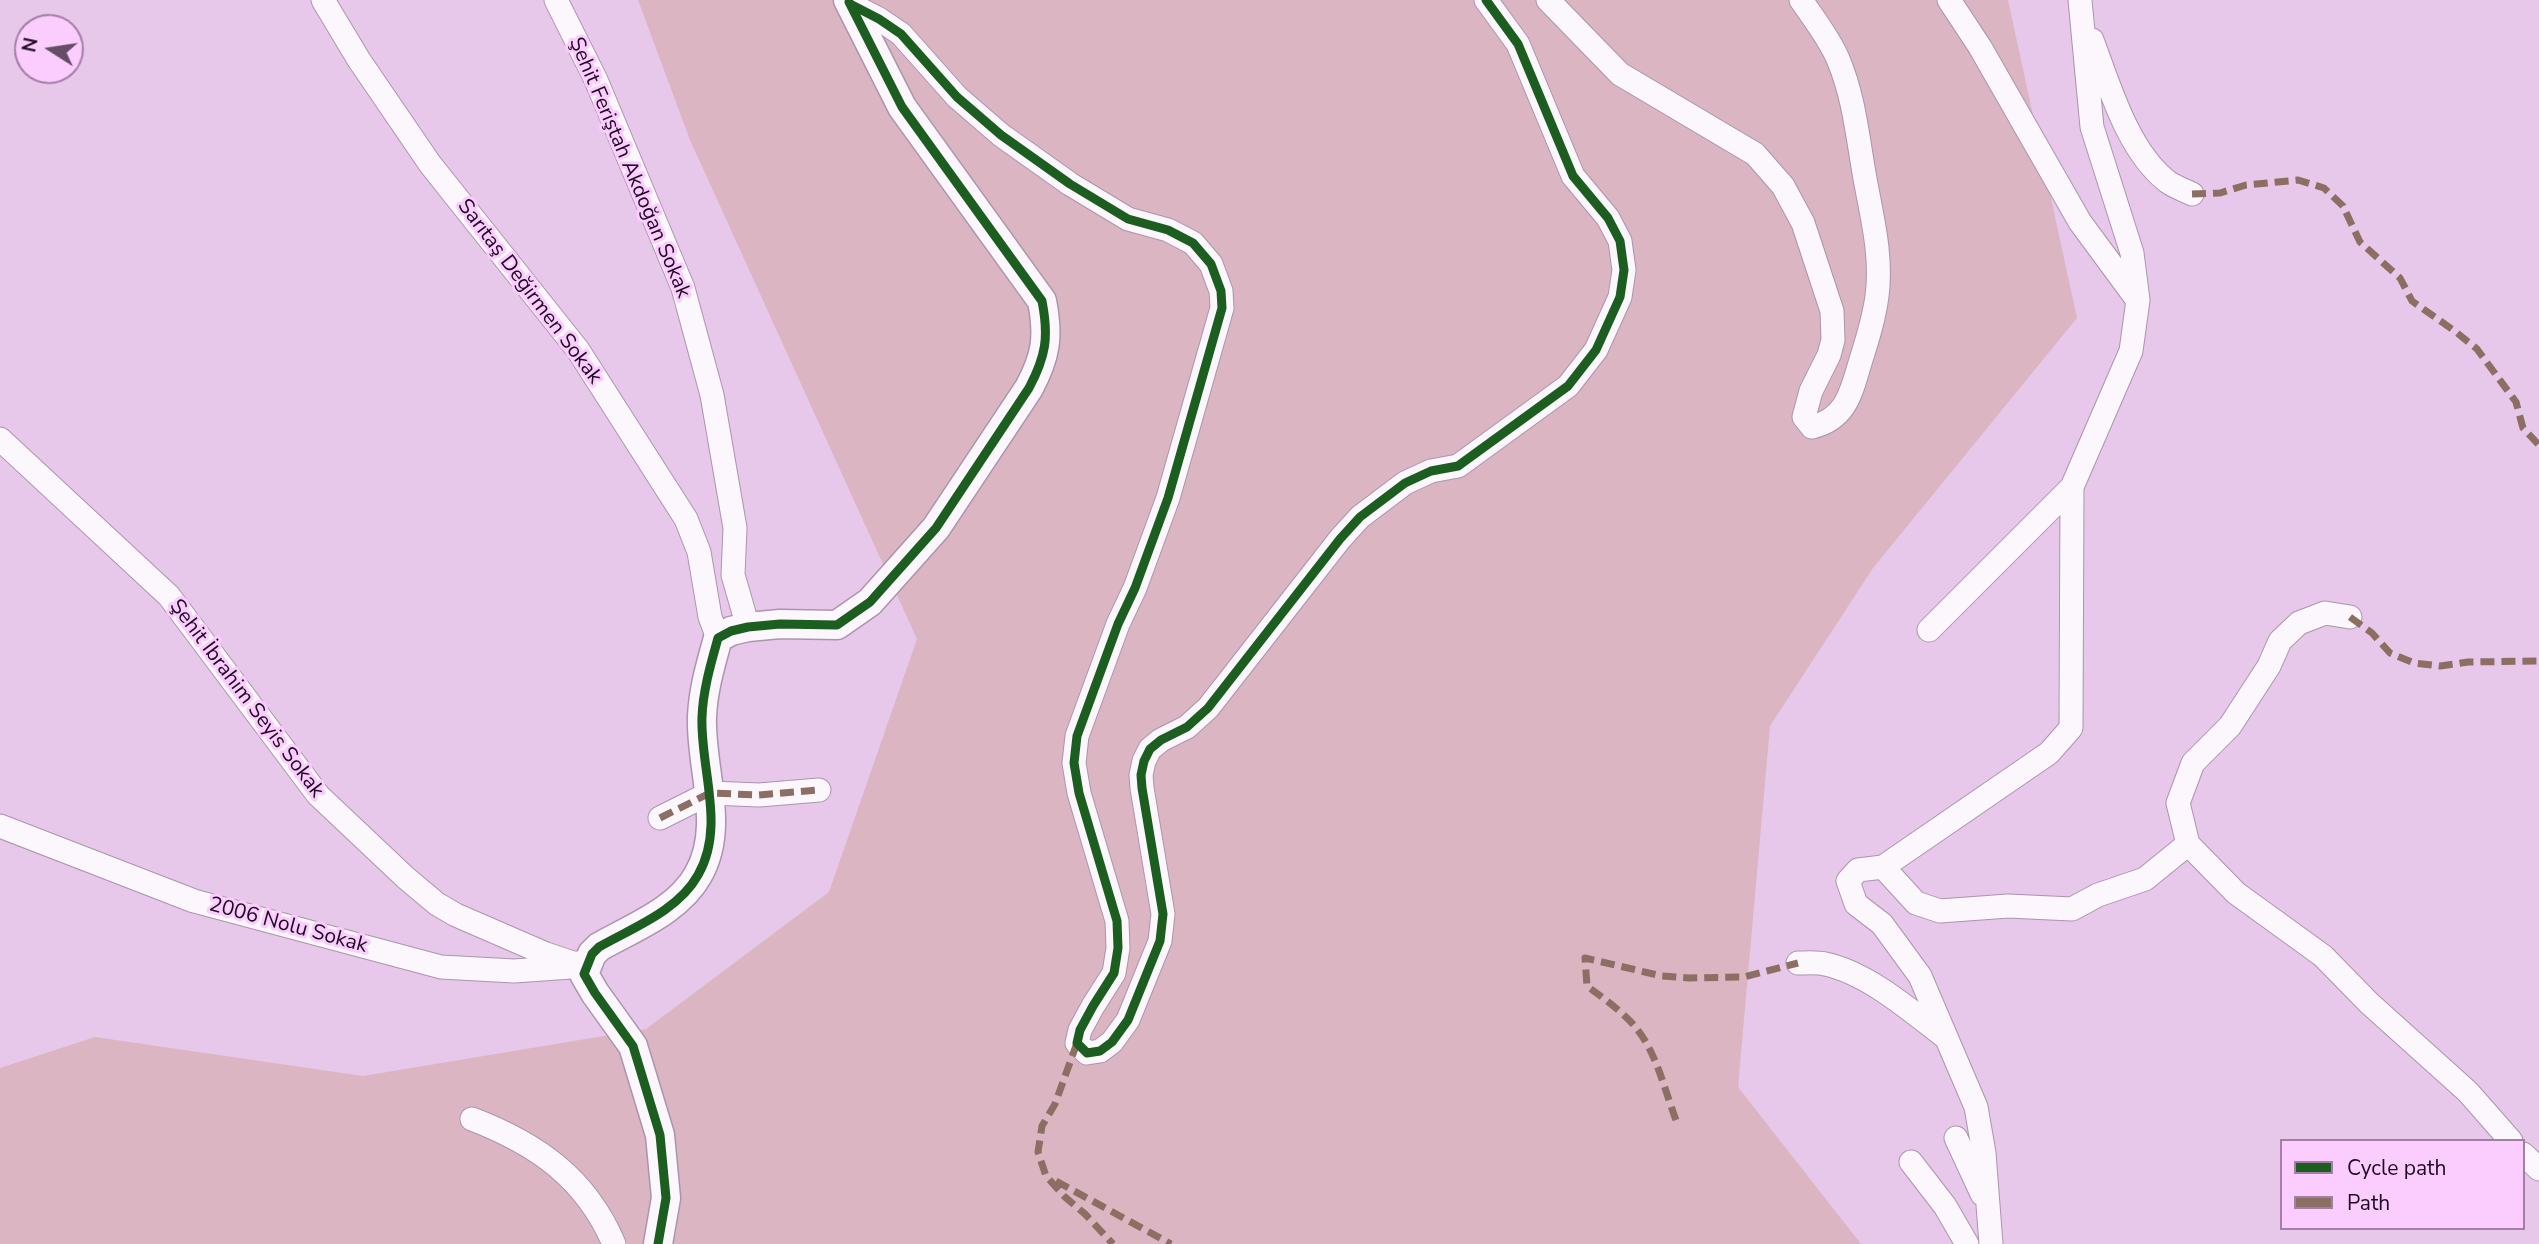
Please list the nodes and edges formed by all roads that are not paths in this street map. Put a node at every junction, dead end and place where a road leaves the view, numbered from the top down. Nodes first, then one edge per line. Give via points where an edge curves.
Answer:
1 (323, 0) edge
2 (556, 0) edge
3 (1486, 0) edge
4 (1548, 0) edge
5 (1801, 0) edge
6 (1949, 0) edge
7 (849, 2) edge
8 (2082, 9) edge
9 (2192, 194) dead end
10 (2138, 300) junction
11 (0, 439) edge
12 (2072, 487) junction
13 (2350, 617) dead end
14 (748, 627) junction
15 (1929, 630) dead end
16 (718, 638) junction
17 (819, 790) dead end
18 (710, 793) junction
19 (660, 818) dead end
20 (0, 826) edge
21 (2188, 844) junction
22 (1883, 867) junction
23 (587, 963) junction
24 (1798, 963) dead end
25 (1947, 1039) junction
26 (472, 1119) dead end
27 (1956, 1138) dead end
28 (2509, 1139) edge
29 (2525, 1156) edge
30 (1910, 1162) dead end
31 (2539, 1169) edge
32 (1987, 1206) junction
33 (614, 1244) edge
34 (658, 1244) edge
35 (1967, 1244) edge
36 (1991, 1244) edge

1 - 16 street, Sarıtaş Değirmen Sokak via 430,164 578,350 686,519 699,552
2 - 14 street, Şehit Feriştah Akdoğan Sokak via 596,80 683,288 712,395 735,528 733,575
3 - 7 street via 1518,44 1573,176 1608,218 1620,241 1624,270 1620,297 1596,350 1568,386 1458,466 1405,483 1360,517 1208,708 1150,749 1141,775 1163,914 1160,941 1128,1020 1100,1051 1087,1053 1077,1043 1080,1030 1114,973 1118,935 1075,777 1077,736 1168,498 1222,308 1221,291 1211,264 1193,243 1168,230 1128,219 1070,184 957,97 901,34
4 - 5 street via 1620,74 1755,155 1783,186 1803,223 1832,311 1829,355 1806,404 1804,417 1812,427 1837,416 1851,391 1873,321 1878,252 1847,84 1831,45
6 - 10 street via 2080,222
7 - 14 street via 902,107 1042,302 1046,342 1042,364 1029,388 936,528 870,602 837,625
8 - 9 street via 2133,139 2168,182
8 - 10 street via 2092,127 2132,253
10 - 12 street via 2131,351
11 - 23 street, Şehit İbrahim Seyis Sokak via 169,596 318,795 406,878 456,915 546,954
12 - 15 street
12 - 22 street via 2071,728 2049,753
13 - 21 street via 2325,613 2299,622 2280,641 2230,726 2193,763 2178,803
14 - 16 street
16 - 18 street via 702,715
17 - 18 street
18 - 19 street
18 - 23 street via 711,828 698,876 663,911 599,947
20 - 23 street, 2006 Nolu Sokak via 194,901 440,967 514,971
21 - 22 street via 2145,879 2072,909 2008,906 1940,911 1916,903
21 - 28 street via 2236,893 2323,956 2468,1093
22 - 25 street via 1858,870 1847,881 1856,904 1882,924 1920,976
23 - 34 street via 584,974 588,982 633,1046 660,1135 666,1198
24 - 25 street via 1824,964 1849,973 1897,1001
25 - 32 street via 1976,1107
26 - 33 street via 528,1144 569,1177 604,1220
27 - 32 street
29 - 31 street
30 - 35 street via 1945,1206
32 - 36 street

